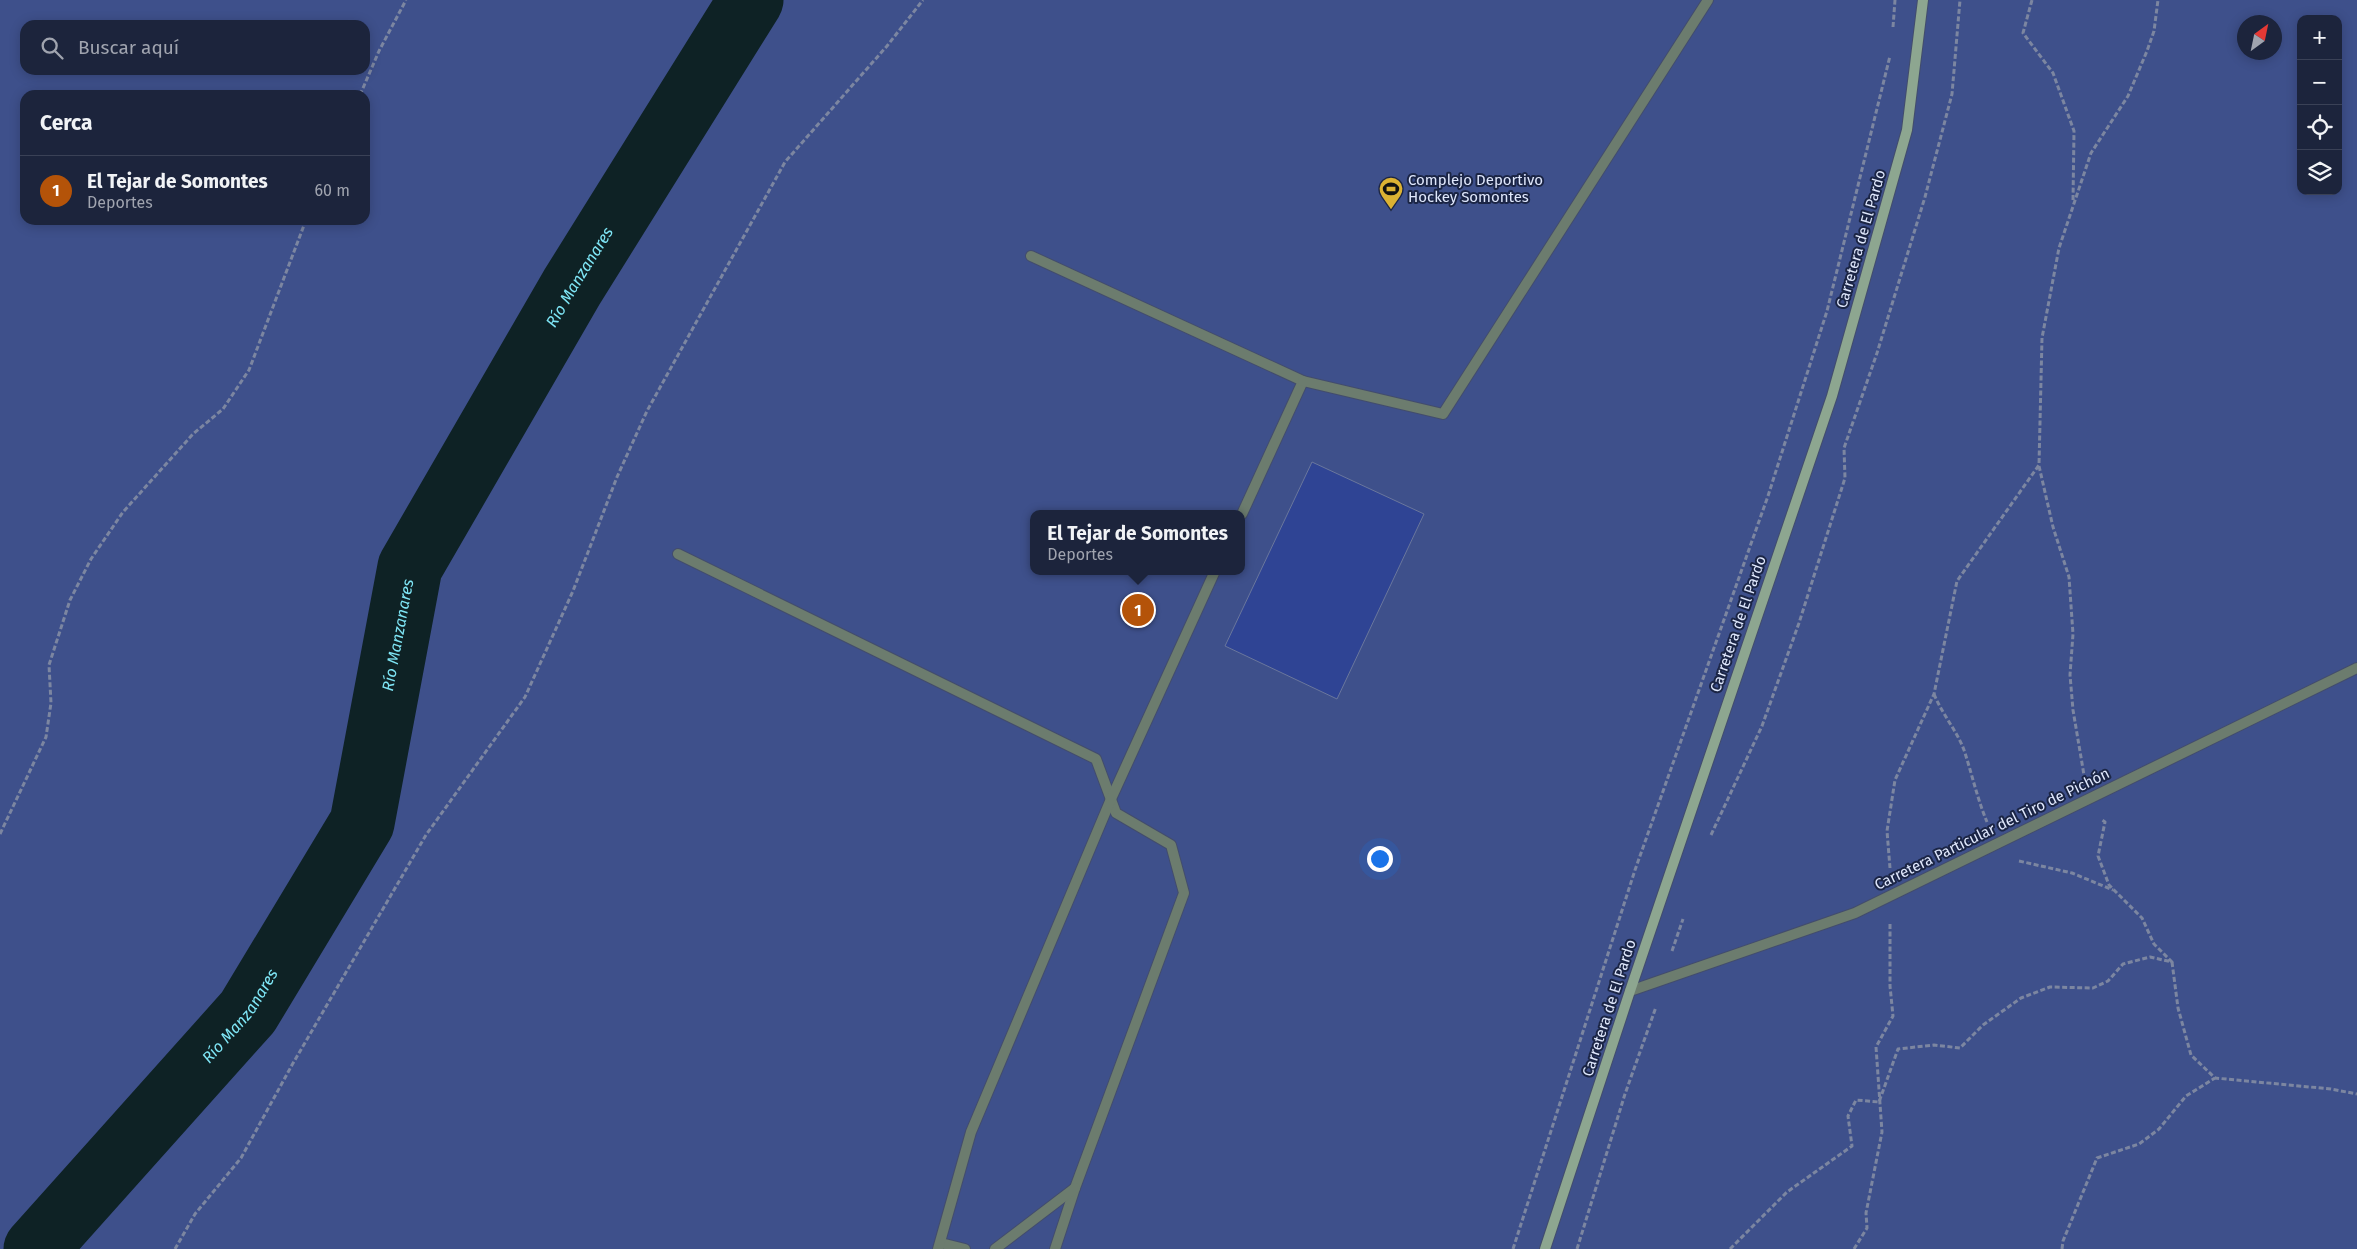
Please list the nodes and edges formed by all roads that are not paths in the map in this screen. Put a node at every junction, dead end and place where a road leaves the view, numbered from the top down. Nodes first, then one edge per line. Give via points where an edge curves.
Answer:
1 (1708, 0) edge
2 (1923, 0) edge
3 (1032, 256) dead end
4 (1303, 381) junction
5 (1244, 510) edge
6 (678, 554) dead end
7 (1213, 575) edge
8 (2357, 668) edge
9 (1111, 799) junction
10 (1630, 991) junction
11 (1075, 1188) junction
12 (940, 1246) edge
13 (965, 1249) edge
14 (995, 1249) edge
15 (1054, 1249) edge
16 (1545, 1249) edge

1 - 4 street via 1443,414
2 - 10 street, Carretera de El Pardo via 1908,130 1832,396
3 - 4 street
4 - 5 street
6 - 9 street via 1096,759
7 - 9 street
8 - 10 street, Carretera Particular del Tiro de Pichón via 1855,913
9 - 11 street via 1116,813 1171,845 1184,893
9 - 12 street via 971,1132
10 - 16 street, Carretera de El Pardo
11 - 14 street
11 - 15 street
12 - 13 street

